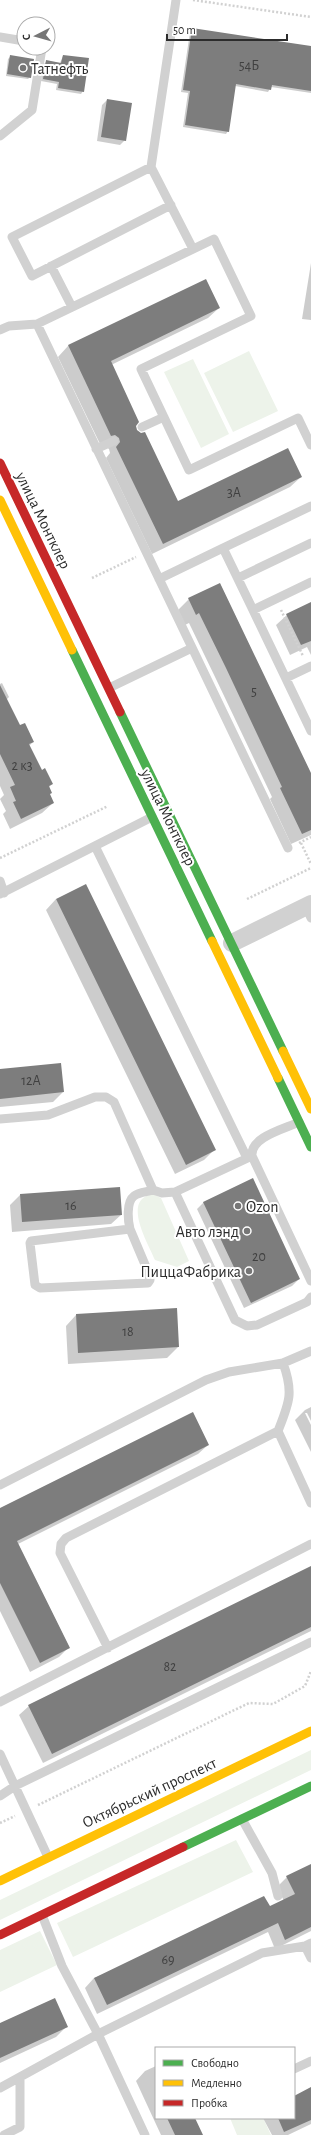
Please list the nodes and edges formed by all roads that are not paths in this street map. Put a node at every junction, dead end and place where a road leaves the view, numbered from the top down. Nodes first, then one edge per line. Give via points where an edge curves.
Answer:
1 (176, 0) edge
2 (0, 37) edge
3 (16, 40) edge
4 (41, 56) edge
5 (0, 136) edge
6 (151, 167) junction
7 (171, 205) junction
8 (193, 249) junction
9 (51, 266) junction
10 (72, 307) junction
11 (37, 324) junction
12 (0, 330) edge
13 (164, 417) junction
14 (142, 427) dead end
15 (114, 441) dead end
16 (311, 445) edge
17 (96, 449) junction
18 (0, 463) edge
19 (0, 500) edge
20 (311, 506) edge
21 (311, 543) edge
22 (223, 548) junction
23 (238, 578) junction
24 (159, 579) junction
25 (311, 582) edge
26 (253, 610) junction
27 (192, 648) junction
28 (309, 667) edge
29 (286, 678) junction
30 (109, 688) junction
31 (311, 731) edge
32 (153, 816) junction
33 (94, 846) junction
34 (288, 848) dead end
35 (0, 881) edge
36 (2, 894) edge
37 (309, 909) edge
38 (232, 943) junction
39 (311, 1108) edge
40 (0, 1119) edge
41 (299, 1122) junction
42 (311, 1147) edge
43 (249, 1157) junction
44 (153, 1190) junction
45 (175, 1192) junction
46 (130, 1230) junction
47 (307, 1262) edge
48 (311, 1281) edge
49 (311, 1297) edge
50 (311, 1351) edge
51 (283, 1363) junction
52 (278, 1431) junction
53 (0, 1485) edge
54 (311, 1503) edge
55 (311, 1544) edge
56 (311, 1642) edge
57 (108, 1648) junction
58 (0, 1702) edge
59 (311, 1732) edge
60 (0, 1754) edge
61 (15, 1786) junction
62 (311, 1786) edge
63 (0, 1796) edge
64 (242, 1819) junction
65 (48, 1857) junction
66 (0, 1881) edge
67 (278, 1896) dead end
68 (42, 1915) junction
69 (0, 1935) edge
70 (308, 1944) edge
71 (311, 1958) edge
72 (98, 2034) junction
73 (311, 2060) edge
74 (295, 2068) edge
75 (20, 2078) junction
76 (0, 2088) edge
77 (4, 2135) edge
78 (145, 2135) edge

1 - 6 lane
2 - 3 lane
4 - 5 lane via 32,110
6 - 7 lane
6 - 9 lane via 12,237 32,276
7 - 8 lane
7 - 9 lane
8 - 10 lane
8 - 13 lane via 214,239 251,316 141,369
9 - 10 lane
10 - 11 lane
11 - 12 lane via 8,326
11 - 17 lane
13 - 14 lane
13 - 16 lane via 189,470 298,418
15 - 17 lane
17 - 24 lane
18 - 30 street, улица Монтклер
19 - 32 street, улица Монтклер
20 - 22 lane
21 - 23 lane
22 - 23 lane
22 - 24 lane
23 - 26 lane
24 - 27 lane
25 - 26 lane
26 - 29 lane
27 - 30 lane
27 - 34 lane
28 - 29 lane
29 - 31 lane
30 - 38 street, улица Монтклер
32 - 33 lane
32 - 41 street, улица Монтклер
33 - 36 lane
33 - 43 lane
35 - 36 lane
37 - 38 street
38 - 39 street, улица Монтклер
40 - 44 lane via 48,1115 100,1096 110,1099 114,1102
41 - 42 street, улица Монтклер
41 - 43 lane via 257,1141
43 - 45 lane
43 - 47 lane
44 - 45 lane via 162,1193
44 - 46 lane via 136,1194 130,1201
45 - 49 lane via 235,1320 247,1326 257,1325 307,1302
46 - 46 lane via 149,1274 148,1283 40,1288 35,1285 30,1243 35,1239
47 - 48 lane
50 - 51 lane
51 - 52 lane via 289,1378 290,1402
51 - 53 lane via 229,1372 206,1380
52 - 54 lane
52 - 57 lane via 66,1538 61,1544 60,1553
55 - 57 lane
56 - 61 lane
57 - 58 lane
59 - 65 street, Октябрьский проспект
60 - 61 lane
61 - 63 lane
61 - 65 lane
62 - 64 street
64 - 67 lane via 272,1873
64 - 68 street
65 - 66 street, Октябрьский проспект
68 - 69 street
68 - 72 lane via 62,1966
70 - 71 lane
70 - 72 lane via 262,1953
72 - 75 lane
72 - 78 lane
73 - 74 lane
75 - 76 lane
75 - 77 lane via 20,2127

